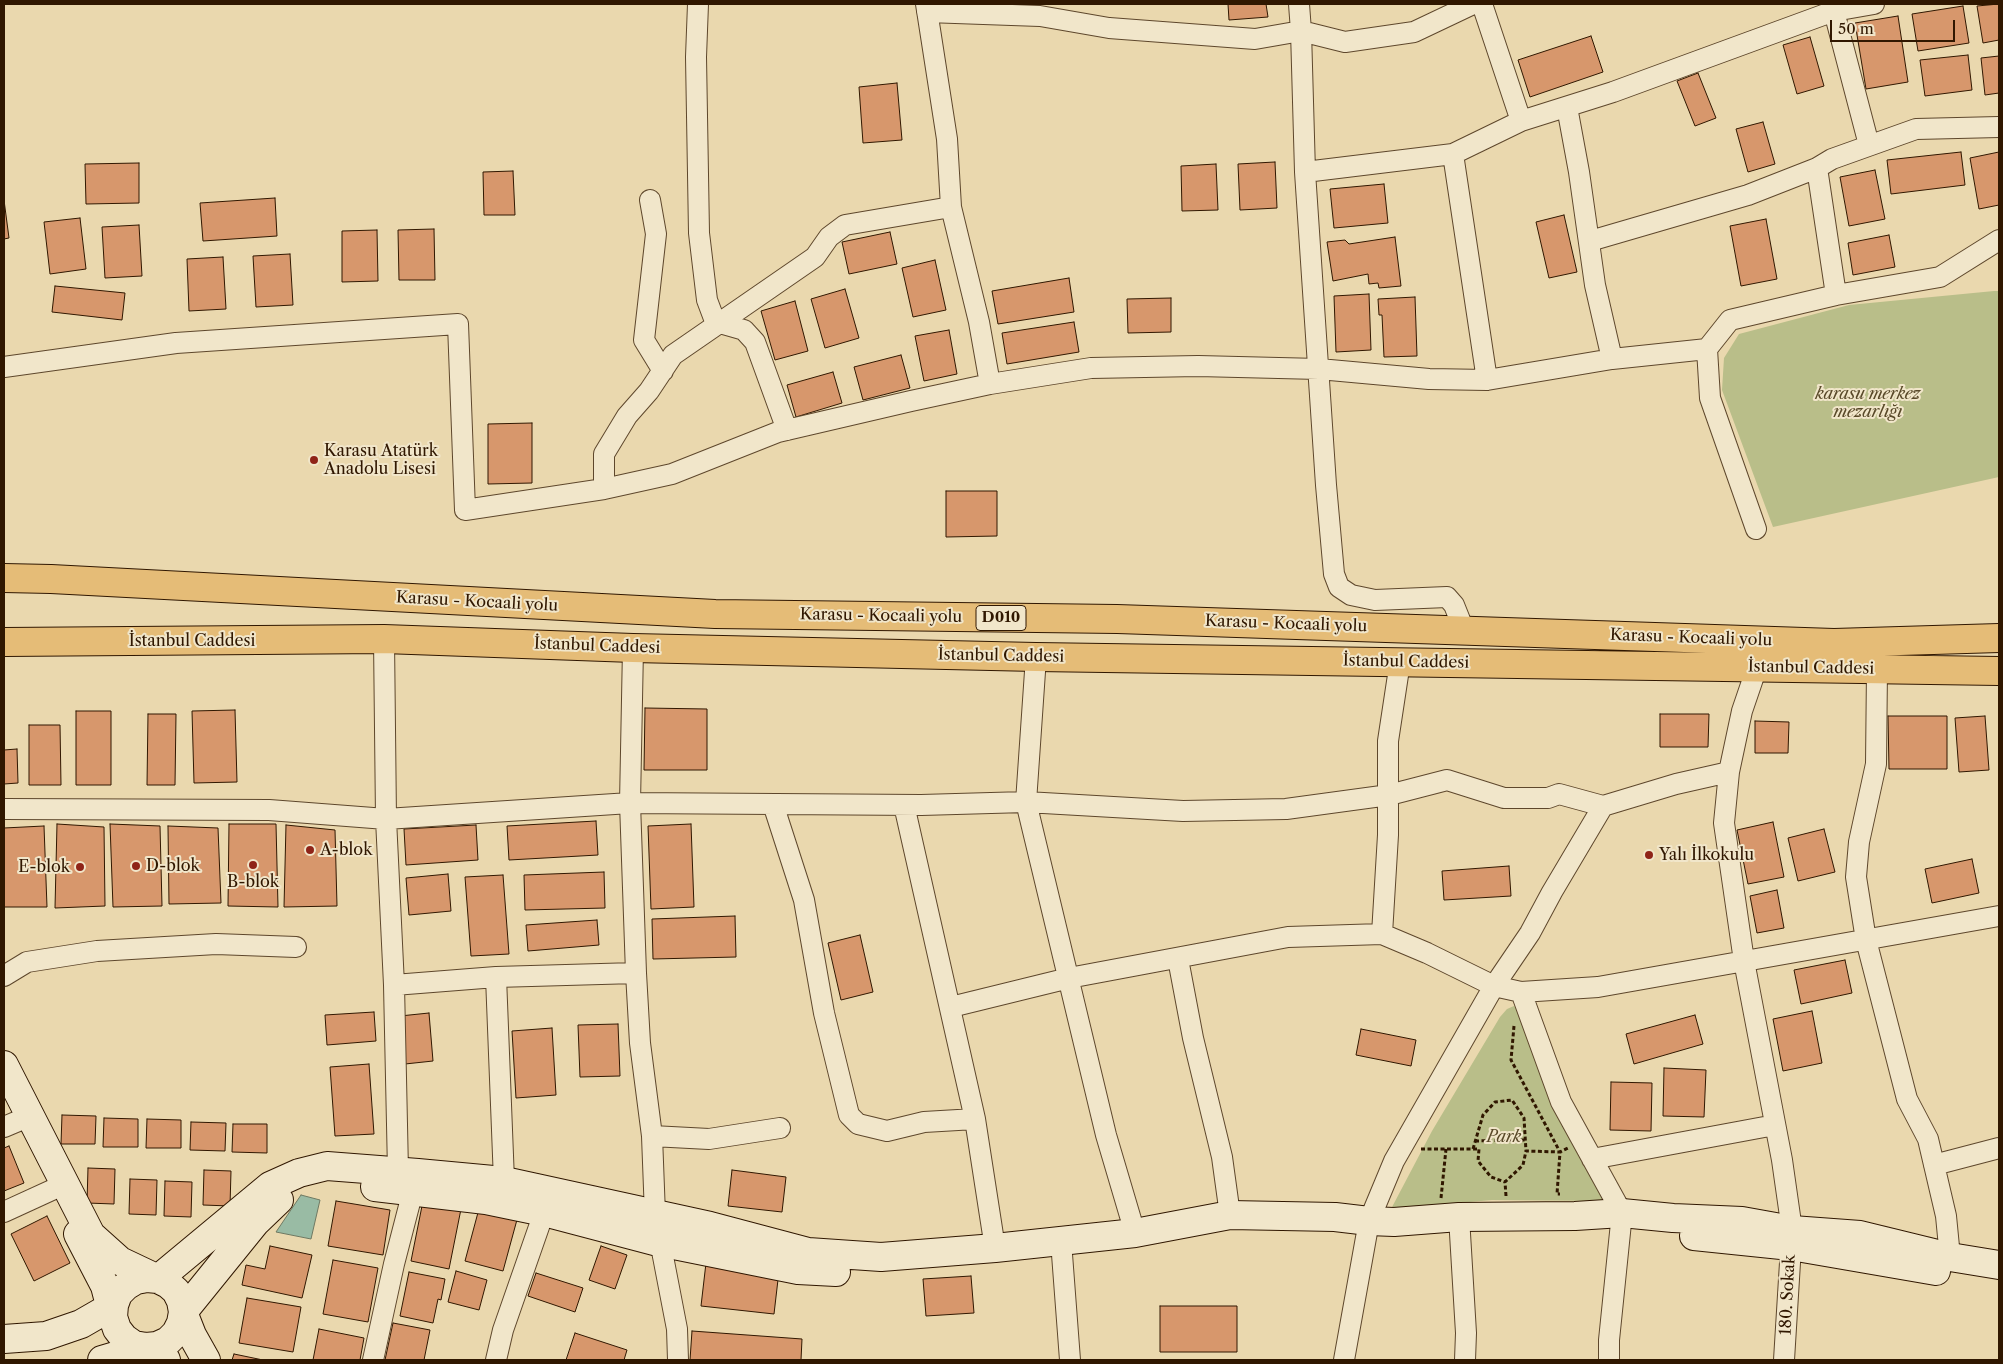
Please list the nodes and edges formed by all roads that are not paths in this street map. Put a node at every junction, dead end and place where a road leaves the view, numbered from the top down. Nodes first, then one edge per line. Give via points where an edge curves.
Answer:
1 (698, 4) edge
2 (1299, 4) edge
3 (1474, 4) edge
4 (1482, 4) edge
5 (1874, 4) edge
6 (1833, 7) edge
7 (926, 8) edge
8 (1301, 31) junction
9 (1567, 106) junction
10 (1521, 121) junction
11 (1999, 127) edge
12 (1869, 145) junction
13 (1453, 154) junction
14 (1817, 168) junction
15 (1305, 172) junction
16 (650, 200) dead end
17 (951, 206) junction
18 (1999, 240) edge
19 (1590, 241) junction
20 (1836, 295) junction
21 (716, 324) junction
22 (1707, 349) junction
23 (1612, 359) junction
24 (4, 367) edge
25 (1319, 369) junction
26 (662, 371) junction
27 (1487, 380) junction
28 (990, 384) junction
29 (788, 430) junction
30 (604, 489) junction
31 (1756, 529) dead end
32 (4, 578) edge
33 (1464, 630) junction
34 (1999, 638) edge
35 (384, 639) junction
36 (4, 642) edge
37 (633, 648) junction
38 (1036, 657) junction
39 (1400, 662) junction
40 (1757, 667) junction
41 (1877, 669) junction
42 (1999, 671) edge
43 (1729, 772) junction
44 (1389, 795) junction
45 (1026, 802) junction
46 (630, 803) junction
47 (773, 804) junction
48 (904, 805) junction
49 (1603, 806) junction
50 (4, 809) edge
51 (386, 819) junction
52 (1999, 916) edge
53 (1382, 934) junction
54 (1866, 940) junction
55 (296, 947) dead end
56 (1178, 959) junction
57 (1744, 961) junction
58 (636, 974) junction
59 (4, 976) edge
60 (496, 977) junction
61 (1069, 978) junction
62 (394, 985) junction
63 (1494, 986) junction
64 (1518, 992) junction
65 (951, 1007) junction
66 (4, 1065) edge
67 (4, 1093) edge
68 (975, 1118) junction
69 (17, 1121) edge
70 (1775, 1125) junction
71 (780, 1128) dead end
72 (652, 1136) junction
73 (1999, 1148) edge
74 (1592, 1159) junction
75 (1934, 1165) junction
76 (410, 1178) junction
77 (504, 1181) junction
78 (60, 1186) junction
79 (548, 1202) junction
80 (4, 1212) edge
81 (655, 1215) junction
82 (1230, 1215) junction
83 (1621, 1220) junction
84 (1453, 1223) junction
85 (1368, 1229) junction
86 (1135, 1233) junction
87 (1791, 1238) junction
88 (661, 1242) junction
89 (995, 1248) junction
90 (1062, 1249) junction
91 (1950, 1258) junction
92 (1999, 1265) edge
93 (158, 1279) junction
94 (1999, 1282) edge
95 (113, 1310) junction
96 (183, 1312) junction
97 (4, 1339) edge
98 (156, 1354) edge
99 (102, 1360) edge
100 (206, 1360) edge
101 (373, 1360) edge
102 (496, 1360) edge
103 (678, 1360) edge
104 (1070, 1360) edge
105 (1344, 1360) edge
106 (1465, 1360) edge
107 (1609, 1360) edge
108 (1784, 1360) edge

1 - 21 street via 700,233 707,300
2 - 8 street
3 - 8 street via 1414,32 1346,42
4 - 10 street
5 - 6 street
6 - 9 street via 1613,92
6 - 12 street
7 - 8 street via 1040,16 1109,28 1256,38
7 - 17 street via 947,139
8 - 15 street
9 - 10 street
9 - 19 street
10 - 13 street
11 - 12 street via 1916,129
12 - 14 street
13 - 15 street
13 - 27 street
14 - 19 street via 1748,195
14 - 20 street
15 - 25 street
16 - 26 street via 656,234 644,340
17 - 21 street via 845,225 829,237 815,256
17 - 28 street via 979,322
18 - 20 street via 1940,277
19 - 23 street
20 - 22 street via 1730,320
21 - 26 street via 673,355
21 - 29 street via 744,330 755,342
22 - 23 street
22 - 31 street via 1710,398
23 - 27 street
24 - 30 street via 176,343 458,324 465,510
25 - 27 street via 1429,379
25 - 28 street via 1091,368
25 - 33 street via 1334,574 1339,587 1351,595 1376,600 1447,597 1454,605
26 - 30 street via 627,416 604,454
28 - 29 street
29 - 30 street via 672,474
32 - 33 highway, Karasu - Kocaali yolu / D010 via 715,614 1117,619
33 - 34 highway, Karasu - Kocaali yolu / D010 via 1834,643
35 - 36 highway, İstanbul Caddesi
35 - 37 highway, İstanbul Caddesi
35 - 51 street
37 - 38 highway, İstanbul Caddesi
37 - 46 street
38 - 39 highway, İstanbul Caddesi
38 - 45 street
39 - 40 highway, İstanbul Caddesi
39 - 44 street via 1388,741
40 - 41 highway, İstanbul Caddesi
40 - 43 street, 180. Sokak via 1742,711
41 - 42 highway, İstanbul Caddesi
41 - 54 street via 1876,764 1859,842 1856,877
43 - 49 street
43 - 57 street, 180. Sokak via 1724,823
44 - 45 street via 1286,809 1184,811
44 - 49 street via 1447,780 1504,798 1548,798 1559,794
44 - 53 street
45 - 48 street
45 - 61 street
46 - 47 street
46 - 51 street
46 - 58 street
47 - 48 street
47 - 68 street via 804,900 824,1013 849,1115 858,1124 886,1131 924,1122
48 - 65 street
49 - 63 street via 1530,933
50 - 51 street via 269,810
51 - 62 street
52 - 54 street
53 - 56 street via 1288,937
53 - 63 street
54 - 57 street
54 - 75 street via 1907,1100 1928,1139
55 - 59 street via 216,944 97,952 27,962
56 - 61 street
56 - 82 street via 1222,1157
57 - 64 street via 1598,987
57 - 70 street, 180. Sokak
58 - 60 street
58 - 72 street via 640,1043
60 - 62 street
60 - 77 street
61 - 65 street
61 - 86 street via 1106,1135
62 - 76 street
63 - 64 street
63 - 85 street via 1394,1161
64 - 74 street via 1561,1102
65 - 68 street
66 - 69 main road
67 - 69 main road
68 - 89 street
69 - 78 main road
70 - 74 street
70 - 87 street, 180. Sokak
71 - 72 street via 709,1139
72 - 81 street
73 - 75 street
74 - 83 street
75 - 91 street via 1946,1216
76 - 77 main road
76 - 79 main road via 486,1200
76 - 93 main road via 327,1166 299,1173 270,1186
76 - 96 main road via 318,1181 287,1193 255,1223
76 - 101 street
77 - 79 main road
78 - 80 street
78 - 93 main road via 91,1235 120,1261
78 - 95 main road
79 - 81 main road
79 - 88 main road
79 - 102 street via 503,1330
81 - 88 street
81 - 89 main road via 808,1252 881,1257
82 - 85 main road via 1335,1217
82 - 86 main road
83 - 84 main road
83 - 84 main road via 1507,1217
83 - 87 main road via 1742,1220
83 - 107 street
84 - 85 main road
84 - 106 street via 1466,1334
85 - 90 main road via 1229,1229 1131,1249
85 - 105 street
86 - 90 main road
87 - 91 main road via 1860,1235
87 - 94 main road
87 - 108 street, 180. Sokak
88 - 90 main road via 798,1270 880,1274 995,1266
88 - 103 street via 678,1329
89 - 90 main road
90 - 104 street
91 - 92 main road
93 - 95 main road via 141,1279 126,1286 118,1294
93 - 96 main road via 176,1291 182,1301
95 - 97 main road via 46,1336
95 - 98 main road via 117,1329 124,1338
96 - 98 main road via 176,1333 157,1346
96 - 100 main road
98 - 99 main road

